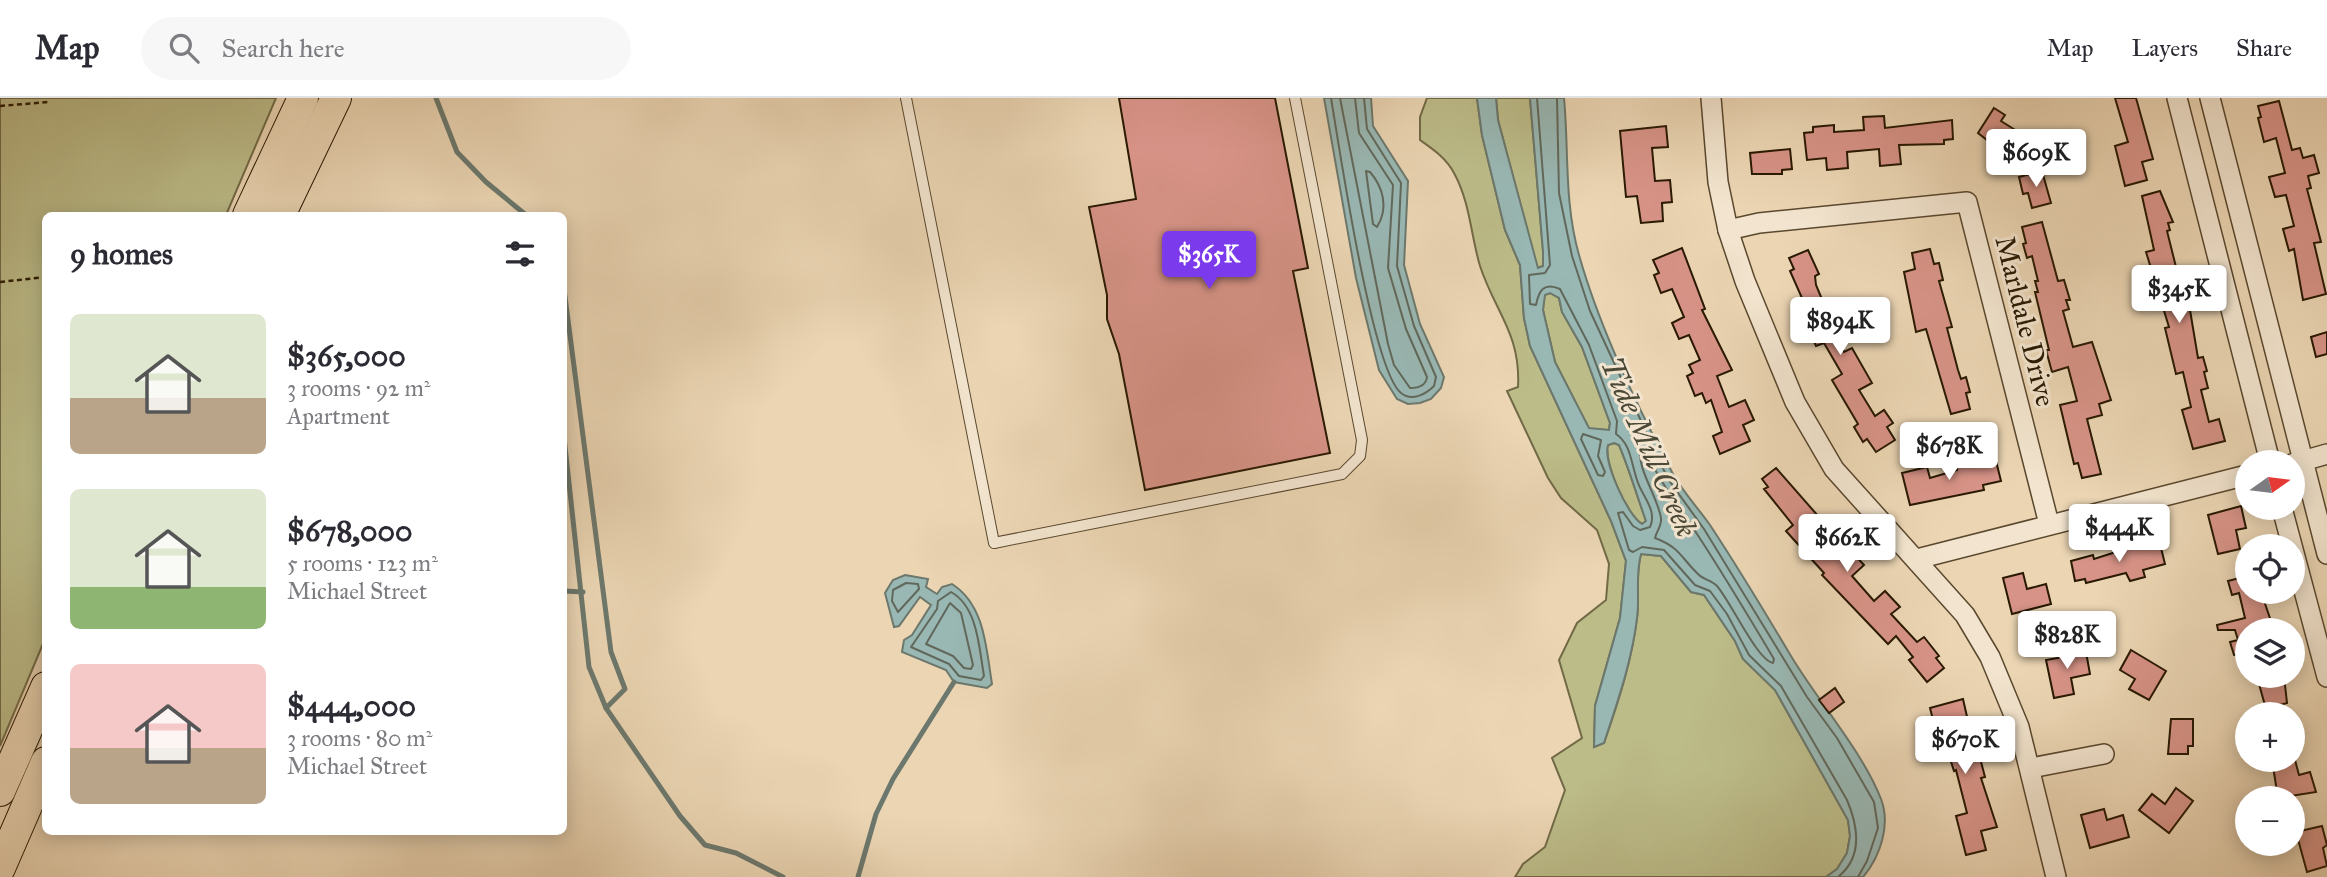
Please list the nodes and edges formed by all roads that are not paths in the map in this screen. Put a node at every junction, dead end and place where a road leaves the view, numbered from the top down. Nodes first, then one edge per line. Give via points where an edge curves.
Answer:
1 (303, 98) edge
2 (336, 98) edge
3 (906, 98) edge
4 (1295, 98) edge
5 (1711, 98) edge
6 (2177, 98) edge
7 (2210, 98) edge
8 (248, 212) edge
9 (281, 212) edge
10 (1728, 230) junction
11 (2267, 450) edge
12 (2295, 450) edge
13 (2327, 454) edge
14 (2305, 460) edge
15 (2235, 478) edge
16 (2305, 484) edge
17 (2285, 520) edge
18 (2049, 524) junction
19 (2327, 554) edge
20 (1917, 559) junction
21 (2327, 677) edge
22 (42, 696) edge
23 (2104, 754) dead end
24 (2031, 768) junction
25 (42, 771) edge
26 (0, 791) edge
27 (0, 868) edge
28 (2056, 877) edge

1 - 8 main road
2 - 9 main road
3 - 4 lane via 993,543 1342,474 1355,464 1362,440
5 - 10 street via 1718,181
6 - 11 street
7 - 12 street
10 - 18 street, Marldale Drive via 1967,202
10 - 20 street via 1764,328 1815,439 1834,469
13 - 14 street
15 - 18 street
16 - 19 street
17 - 21 street
18 - 20 street
20 - 24 street via 1965,615 1990,657
22 - 26 main road
23 - 24 street
24 - 28 street
25 - 27 main road

